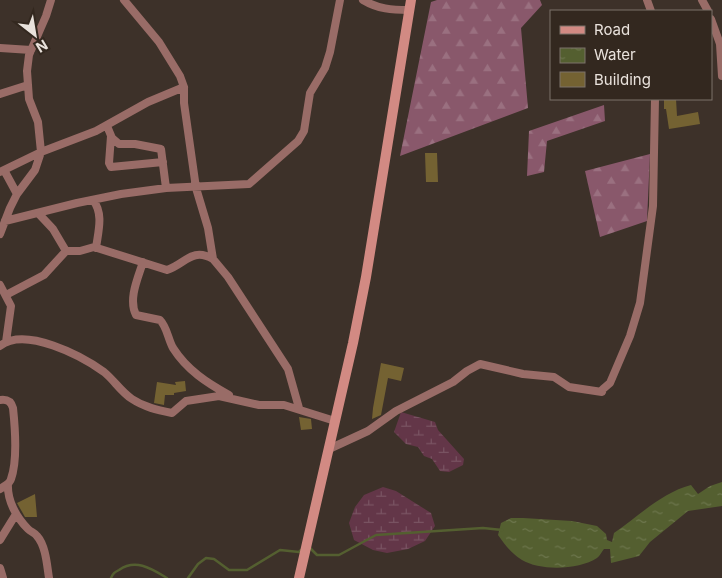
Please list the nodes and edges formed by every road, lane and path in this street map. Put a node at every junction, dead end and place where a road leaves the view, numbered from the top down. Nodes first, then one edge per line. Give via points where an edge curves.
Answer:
1 (51, 0) edge
2 (124, 0) edge
3 (340, 0) edge
4 (363, 0) edge
5 (410, 5) edge
6 (712, 22) edge
7 (0, 48) edge
8 (31, 50) junction
9 (722, 76) edge
10 (28, 85) junction
11 (184, 88) junction
12 (0, 94) edge
13 (655, 100) edge
14 (107, 126) junction
15 (111, 136) junction
16 (41, 152) junction
17 (163, 162) junction
18 (2, 171) edge
19 (166, 188) junction
20 (196, 188) junction
21 (17, 194) junction
22 (93, 200) junction
23 (38, 213) junction
24 (5, 221) junction
25 (0, 234) edge
26 (96, 248) junction
27 (66, 251) junction
28 (213, 260) junction
29 (144, 262) junction
30 (0, 284) edge
31 (6, 296) junction
32 (3, 344) edge
33 (236, 398) junction
34 (0, 400) edge
35 (299, 408) junction
36 (335, 420) junction
37 (329, 449) junction
38 (8, 484) junction
39 (0, 489) edge
40 (16, 514) junction
41 (0, 540) edge
42 (0, 568) edge
43 (4, 578) edge
44 (49, 578) edge
45 (299, 578) edge

1 - 8 street
2 - 11 street via 162,46
3 - 20 street via 330,52 325,68 310,93 304,131 298,141 249,184
4 - 5 street via 387,10
5 - 36 street via 366,277
6 - 9 street via 720,44
7 - 8 street
8 - 10 street via 27,64
10 - 12 street
10 - 16 street via 31,107 38,122
11 - 14 street via 148,102
11 - 20 street
13 - 37 street via 653,206 640,303 610,383 602,392 568,387 554,376 523,374 480,364 368,431
14 - 15 street
14 - 16 street
15 - 17 street via 119,144 159,148
15 - 17 street via 111,167
16 - 18 street
16 - 21 street via 35,170
17 - 19 street
18 - 21 street
19 - 20 street
19 - 22 street
20 - 28 street
21 - 24 street
22 - 23 street
22 - 26 street via 100,216
23 - 24 street
23 - 27 street via 53,229
24 - 25 street
26 - 27 street
26 - 29 street
27 - 31 street via 44,275
28 - 29 street via 202,255 189,257 167,270
28 - 35 street via 228,277 288,369
29 - 33 street via 135,291 133,306 136,315 160,320 177,354 193,372
30 - 31 street
31 - 32 street via 11,306
32 - 33 street via 30,339 72,353 103,372 130,398 154,410 172,413 186,401 211,396
33 - 35 street via 259,405
34 - 38 street via 12,403 13,408 14,460
35 - 36 street
36 - 37 street
37 - 45 street
38 - 39 street
38 - 40 street via 7,494
40 - 41 street
40 - 44 street via 38,536
42 - 43 street

